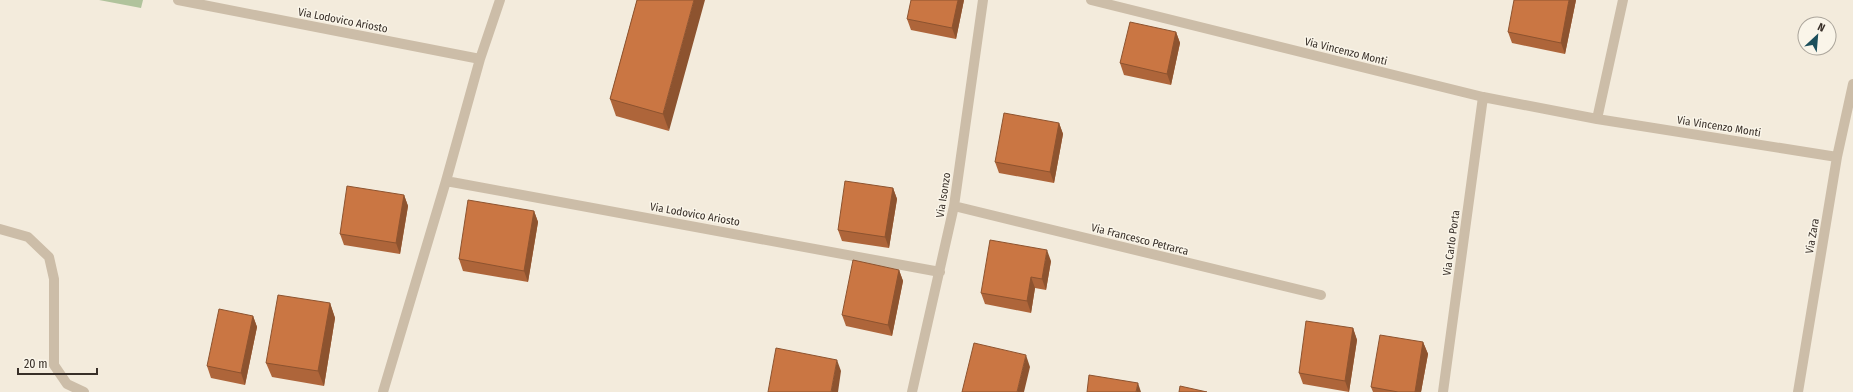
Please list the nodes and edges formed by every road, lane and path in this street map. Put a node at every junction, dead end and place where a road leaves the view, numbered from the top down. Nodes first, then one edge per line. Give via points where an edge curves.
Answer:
1 (178, 0) edge
2 (500, 0) edge
3 (983, 0) edge
4 (1091, 0) edge
5 (1623, 0) edge
6 (480, 59) junction
7 (1853, 84) edge
8 (1484, 97) junction
9 (1597, 119) junction
10 (1838, 157) junction
11 (446, 181) junction
12 (954, 206) junction
13 (0, 229) edge
14 (940, 272) junction
15 (1321, 295) dead end
16 (84, 392) edge
17 (383, 392) edge
18 (912, 392) edge
19 (1443, 392) edge
20 (1798, 392) edge

1 - 6 street, Via Lodovico Ariosto
2 - 6 street
3 - 12 street, Via Isonzo
4 - 8 street, Via Vincenzo Monti
5 - 9 street
6 - 11 street
7 - 10 street, Via Zara
8 - 9 street, Via Vincenzo Monti
8 - 19 street, Via Carlo Porta
9 - 10 street, Via Vincenzo Monti
10 - 20 street, Via Zara
11 - 14 street, Via Lodovico Ariosto
11 - 17 street
12 - 14 street, Via Isonzo
12 - 15 street, Via Francesco Petrarca
13 - 16 street via 28,237 49,257 54,278 54,365 67,384
14 - 18 street, Via Isonzo

